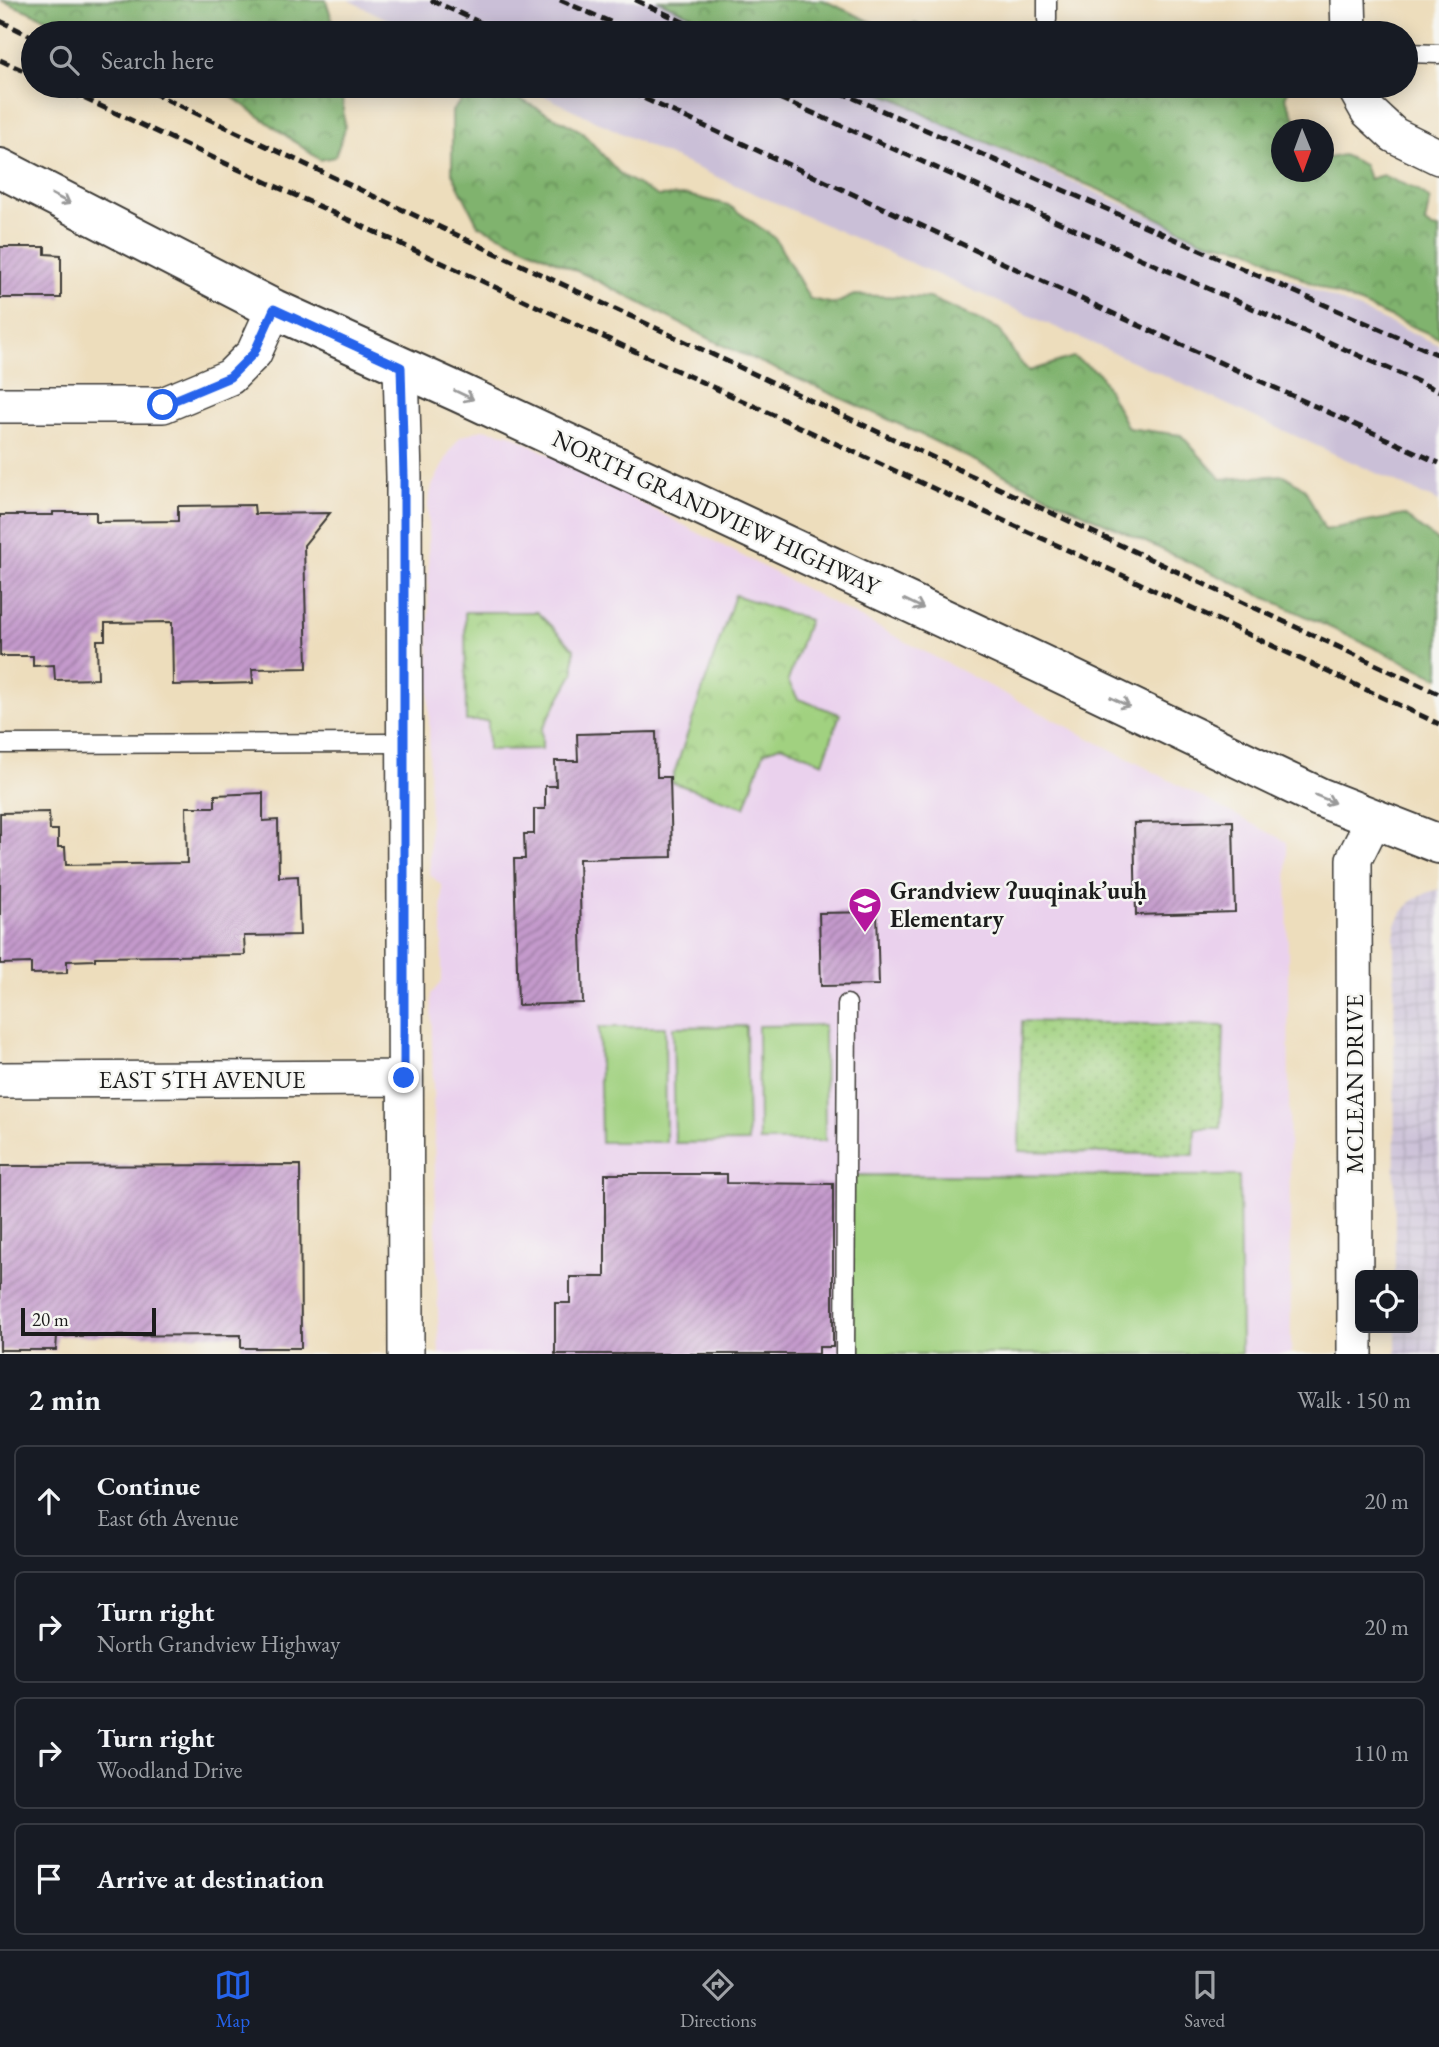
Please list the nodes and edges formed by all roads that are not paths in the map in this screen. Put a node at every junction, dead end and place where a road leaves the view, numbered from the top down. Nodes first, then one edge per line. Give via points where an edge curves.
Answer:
1 (1047, 0) edge
2 (1348, 0) edge
3 (1047, 20) dead end
4 (1349, 21) edge
5 (1418, 53) edge
6 (1439, 54) edge
7 (1361, 99) edge
8 (1439, 156) edge
9 (0, 168) edge
10 (274, 309) junction
11 (401, 367) junction
12 (0, 405) edge
13 (403, 743) junction
14 (0, 744) edge
15 (1374, 818) junction
16 (1439, 844) edge
17 (847, 1004) dead end
18 (404, 1078) junction
19 (0, 1080) edge
20 (405, 1354) edge
21 (845, 1354) edge
22 (1355, 1354) edge

1 - 3 lane
2 - 4 street
5 - 6 lane
7 - 8 street via 1394,135
9 -> 10 street, NORTH GRANDVIEW HIGHWAY
10 - 11 street, NORTH GRANDVIEW HIGHWAY
10 - 12 street via 254,353 230,377 163,405
11 - 13 street
11 -> 15 street, NORTH GRANDVIEW HIGHWAY via 1319,797
13 - 14 lane
13 - 18 street
15 - 16 street, NORTH GRANDVIEW HIGHWAY
15 - 22 street, MCLEAN DRIVE via 1354,859
17 - 21 lane
18 - 19 street, EAST 5TH AVENUE
18 - 20 street

